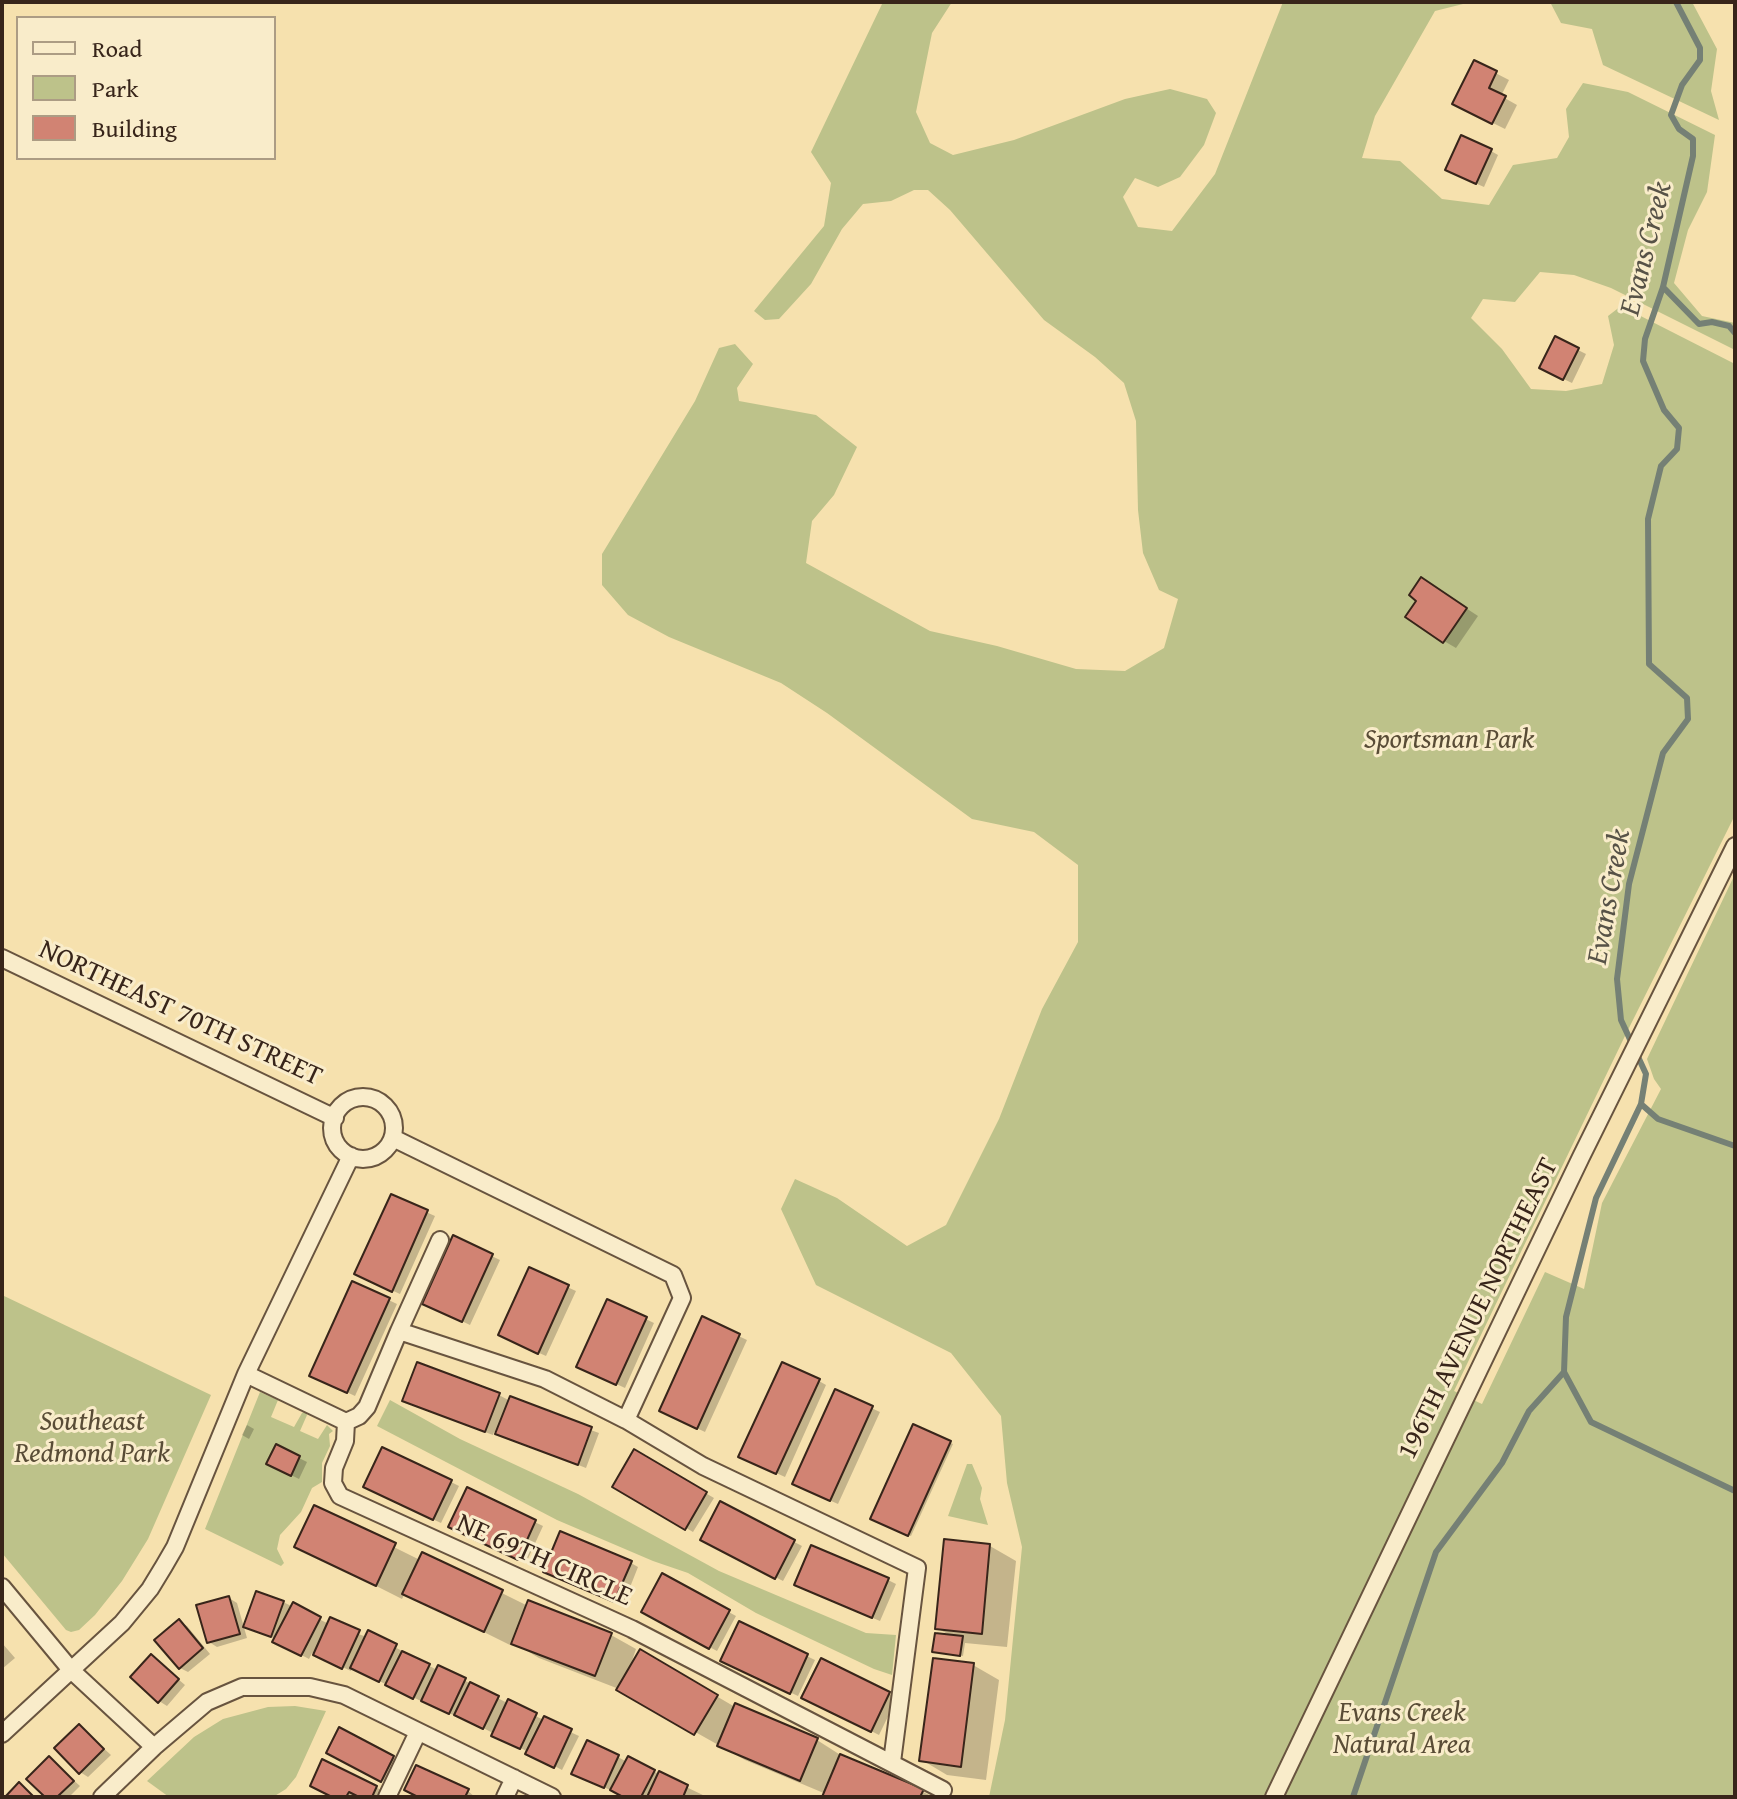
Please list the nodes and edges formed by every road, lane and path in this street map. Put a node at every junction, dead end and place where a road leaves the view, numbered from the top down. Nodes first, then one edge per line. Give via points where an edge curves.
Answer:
1 (1735, 846) edge
2 (2, 958) edge
3 (335, 1118) junction
4 (393, 1138) junction
5 (351, 1156) junction
6 (440, 1240) dead end
7 (399, 1331) junction
8 (246, 1374) junction
9 (626, 1420) junction
10 (346, 1422) junction
11 (2, 1587) edge
12 (71, 1670) junction
13 (418, 1732) junction
14 (2, 1734) edge
15 (154, 1747) junction
16 (892, 1762) junction
17 (514, 1778) junction
18 (943, 1790) dead end
19 (102, 1797) edge
20 (387, 1797) edge
21 (505, 1797) edge
22 (552, 1797) edge
23 (1274, 1797) edge

1 - 23 street, 196TH AVENUE NORTHEAST
2 - 3 street, NORTHEAST 70TH STREET
3 - 4 street via 352,1099 378,1101 390,1113
3 - 5 street via 335,1140
4 - 5 street via 376,1156
4 - 9 street via 673,1275 682,1297
5 - 8 street
6 - 7 street
7 - 9 street via 545,1379
7 - 10 street via 367,1407
8 - 10 street
8 - 12 street via 164,1566 122,1623
9 - 16 street via 703,1466 917,1568
10 - 16 street, NE 69TH CIRCLE via 334,1468 333,1483 340,1496 632,1629
11 - 12 street
12 - 14 street
12 - 15 street
13 - 15 street via 344,1695 310,1687 242,1687 207,1702
13 - 17 street
13 - 20 street
15 - 19 street
16 - 18 street, NE 69TH CIRCLE
17 - 21 street
17 - 22 street

